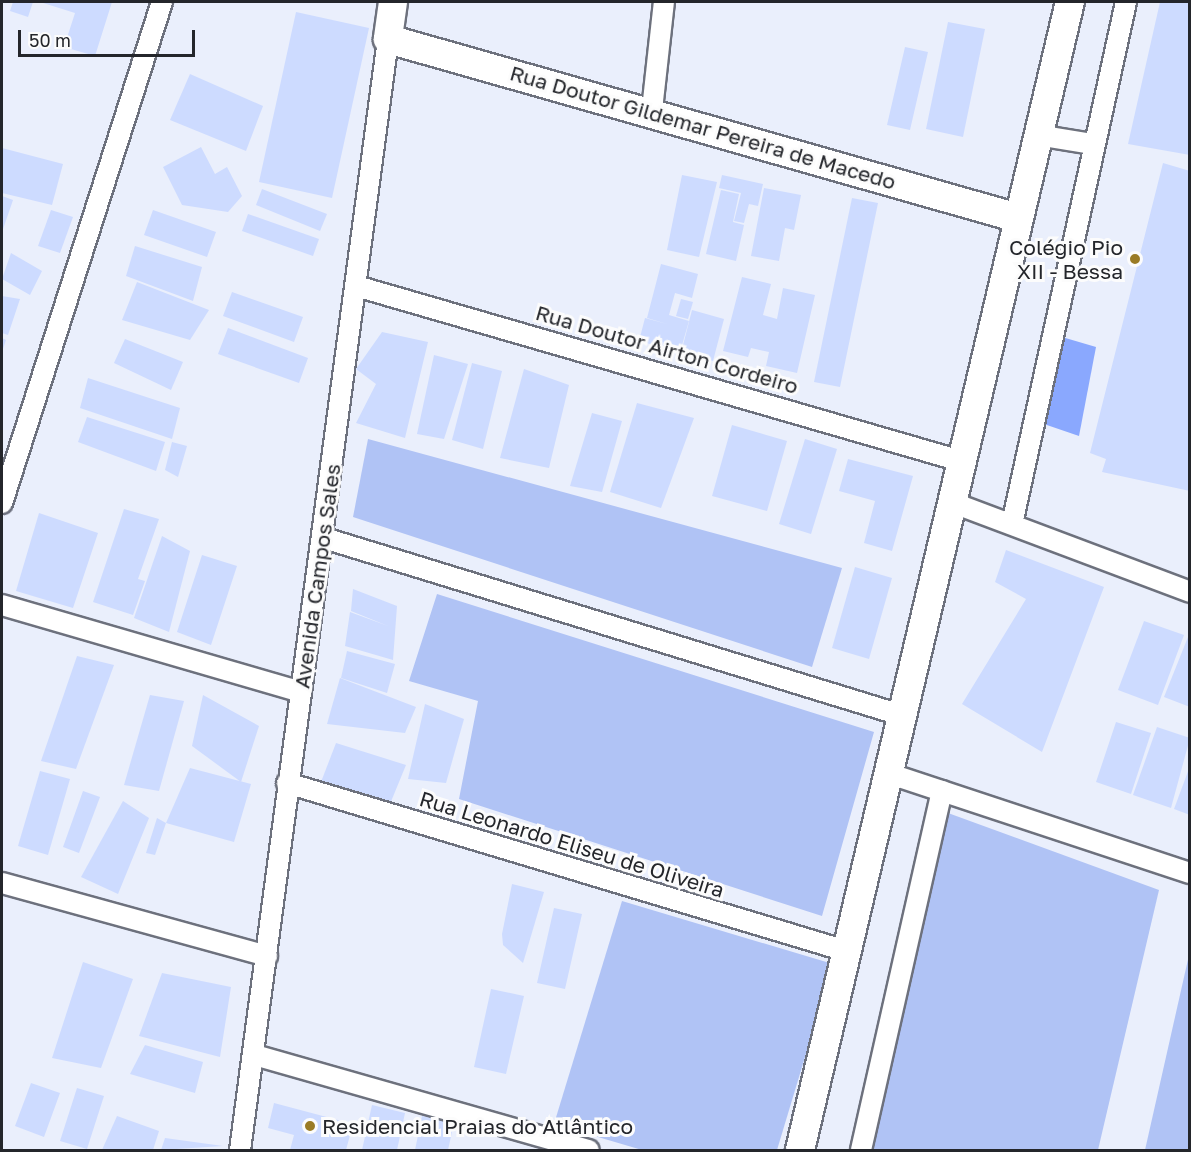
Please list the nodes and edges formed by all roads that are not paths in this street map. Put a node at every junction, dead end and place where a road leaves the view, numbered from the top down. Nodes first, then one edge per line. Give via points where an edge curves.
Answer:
1 (162, 2) edge
2 (393, 2) edge
3 (664, 2) edge
4 (1070, 2) edge
5 (1126, 2) edge
6 (388, 39) junction
7 (652, 111) junction
8 (1037, 135) junction
9 (1092, 144) junction
10 (1018, 218) junction
11 (356, 286) junction
12 (964, 462) junction
13 (2, 503) edge
14 (956, 504) junction
15 (1012, 524) junction
16 (324, 537) junction
17 (1190, 592) edge
18 (2, 605) edge
19 (301, 692) junction
20 (904, 716) junction
21 (890, 774) junction
22 (287, 783) junction
23 (942, 790) junction
24 (1190, 873) edge
25 (2, 883) edge
26 (843, 950) junction
27 (267, 956) junction
28 (255, 1055) junction
29 (240, 1150) edge
30 (589, 1150) edge
31 (800, 1150) edge
32 (861, 1150) edge

1 - 13 street
2 - 6 street, Avenida Campos Sales
3 - 7 street
4 - 8 street
5 - 9 street
6 - 7 street, Rua Doutor Gildemar Pereira de Macedo
6 - 11 street, Avenida Campos Sales
7 - 10 street, Rua Doutor Gildemar Pereira de Macedo
8 - 9 street
8 - 10 street
9 - 15 street
10 - 12 street
11 - 12 street, Rua Doutor Airton Cordeiro
11 - 16 street, Avenida Campos Sales
12 - 14 street
14 - 15 street
14 - 20 street
15 - 17 street
16 - 19 street, Avenida Campos Sales
16 - 20 street
18 - 19 street
19 - 22 street, Avenida Campos Sales
20 - 21 street
21 - 23 street
21 - 26 street
22 - 26 street, Rua Leonardo Eliseu de Oliveira
22 - 27 street, Avenida Campos Sales
23 - 24 street
23 - 32 street
25 - 27 street
26 - 31 street
27 - 28 street, Avenida Campos Sales
28 - 29 street, Avenida Campos Sales
28 - 30 street

